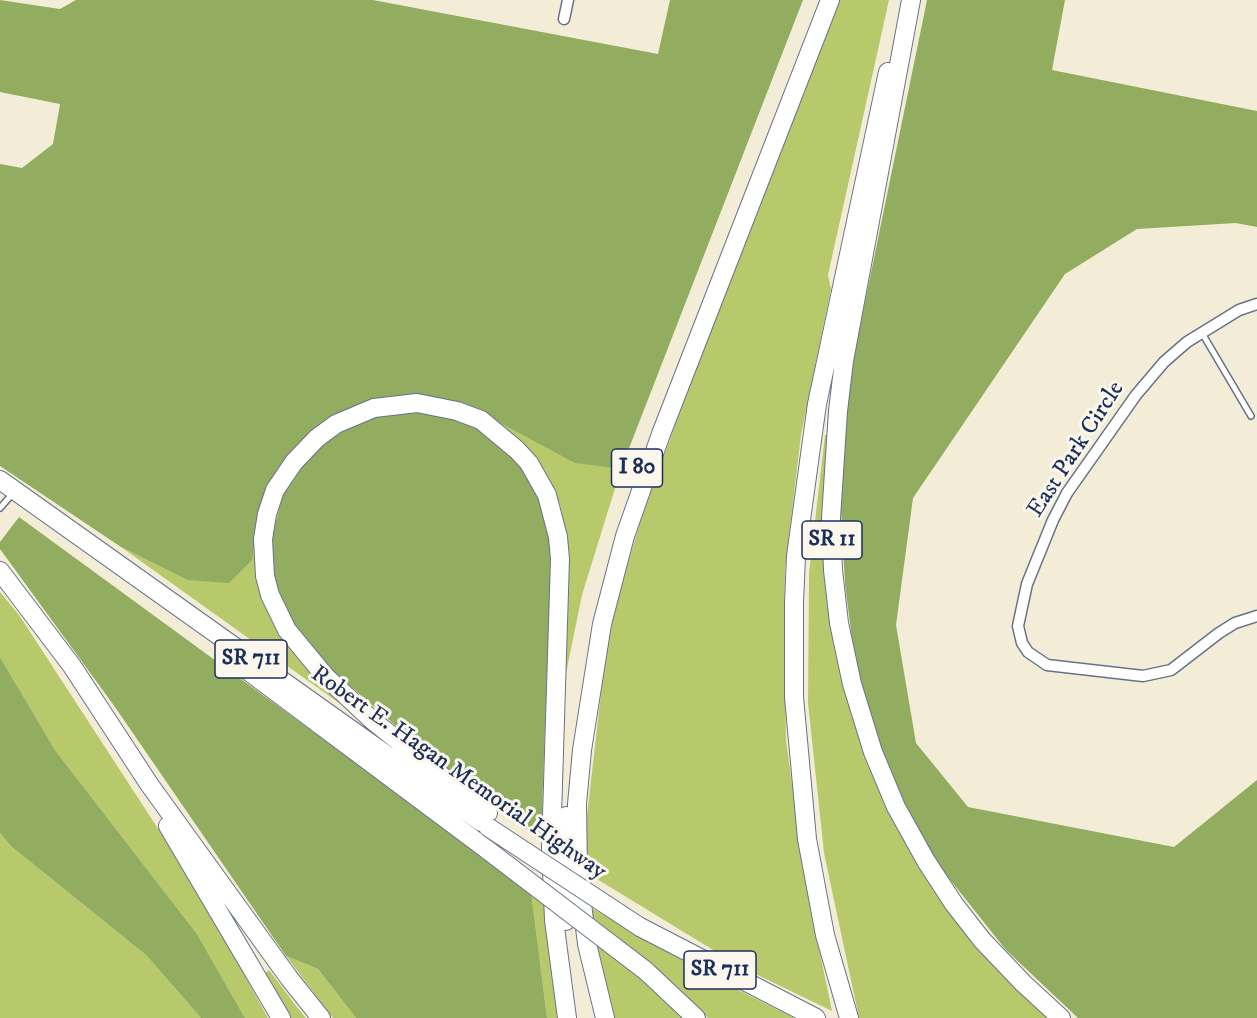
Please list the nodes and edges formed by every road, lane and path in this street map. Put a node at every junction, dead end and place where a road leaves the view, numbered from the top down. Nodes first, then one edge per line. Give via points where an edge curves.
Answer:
1 (568, 0) edge
2 (819, 0) edge
3 (830, 0) edge
4 (905, 0) edge
5 (911, 0) edge
6 (564, 19) dead end
7 (1257, 304) edge
8 (1201, 332) junction
9 (1251, 416) dead end
10 (7, 486) edge
11 (0, 508) edge
12 (0, 571) edge
13 (143, 582) junction
14 (1257, 616) edge
15 (149, 784) junction
16 (488, 820) junction
17 (808, 1015) edge
18 (281, 1018) edge
19 (321, 1018) edge
20 (567, 1018) edge
21 (577, 1018) edge
22 (605, 1018) edge
23 (696, 1018) edge
24 (849, 1018) edge
25 (1062, 1018) edge

1 - 6 street
2 - 21 highway, I 80 via 641,458 612,543 591,624 578,696 565,847 566,922
3 - 22 highway via 657,444 625,536 602,624 582,741 578,860 586,944
4 - 24 highway via 829,340 796,556 793,678 801,789 817,897
5 - 25 highway, SR 11 via 838,411 831,518 839,623 873,752 896,807 926,861 982,940
7 - 8 street, East Park Circle
8 - 9 lane
8 - 14 street, East Park Circle via 1146,382 1067,494 1035,562 1022,605 1019,636 1028,652 1047,665 1143,676 1171,670 1219,633
10 - 11 lane
10 - 13 highway, Robert E. Hagan Memorial Highway / SR 711
12 - 15 highway via 72,666
13 - 16 highway, Robert E. Hagan Memorial Highway / SR 711
13 - 23 highway, bridge via 195,632 646,971
15 - 18 highway via 158,808
15 - 19 highway
16 - 17 highway, Robert E. Hagan Memorial Highway / SR 711, bridge via 558,875 640,927
16 - 20 highway via 326,676 286,630 270,595 263,539 275,490 317,438 336,424 374,408 417,403 481,420 523,456 547,495 560,559 551,848 554,920

